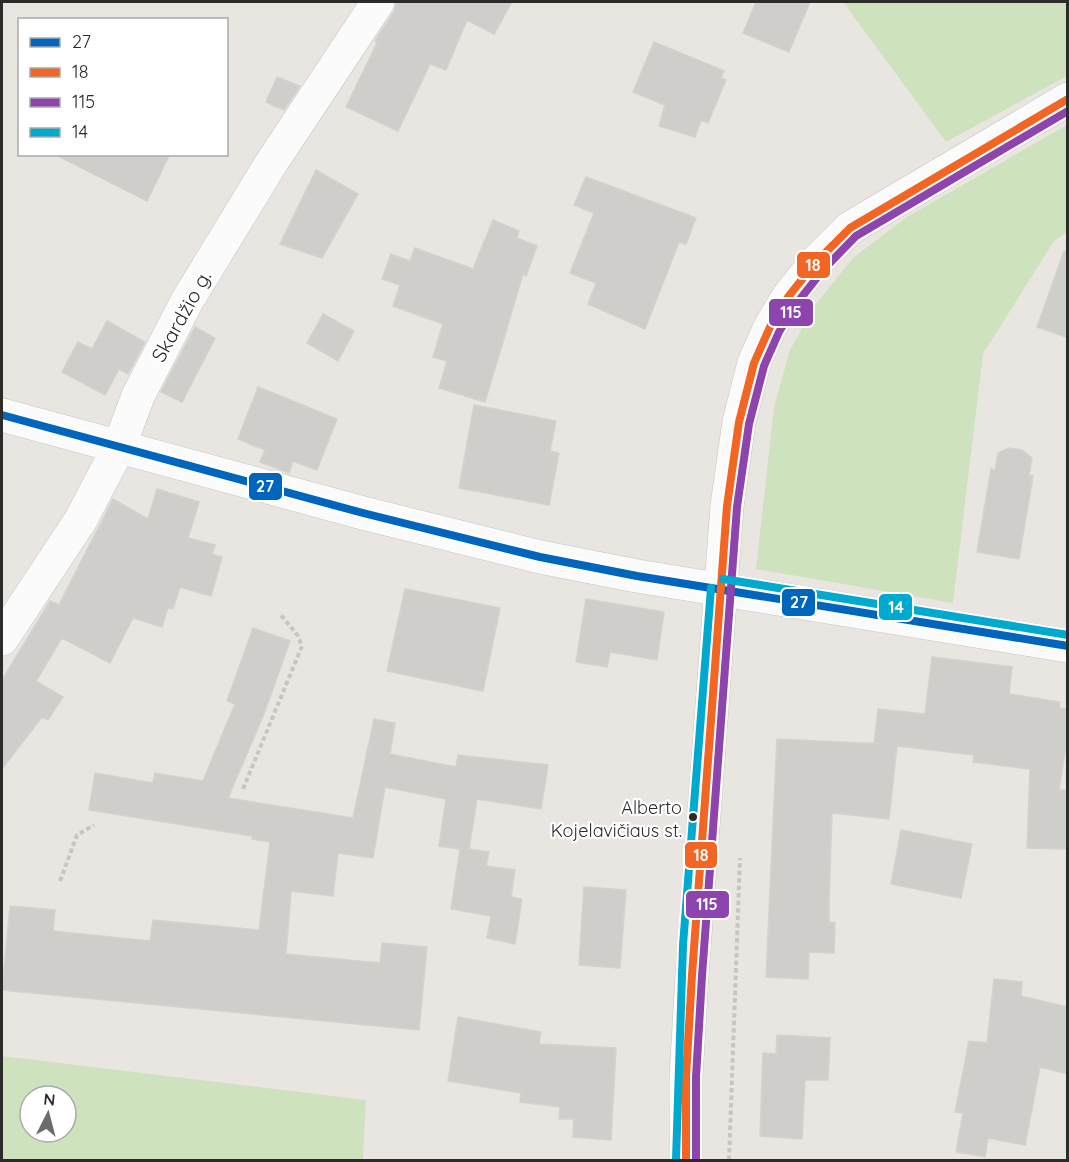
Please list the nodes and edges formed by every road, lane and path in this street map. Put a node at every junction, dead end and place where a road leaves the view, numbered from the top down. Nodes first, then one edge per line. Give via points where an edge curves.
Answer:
1 (378, 2) edge
2 (1068, 99) edge
3 (2, 415) edge
4 (119, 447) junction
5 (721, 589) junction
6 (281, 615) dead end
7 (2, 639) edge
8 (1068, 646) edge
9 (243, 789) dead end
10 (94, 825) dead end
11 (740, 858) dead end
12 (60, 881) dead end
13 (686, 1161) edge
14 (729, 1161) edge

1 - 4 street, Skardžio g. via 270,165 187,302 138,396
2 - 5 street via 850,228 788,297 754,363 739,422
3 - 4 street
4 - 5 street via 540,557
4 - 7 street, Skardžio g. via 80,521
5 - 8 street
5 - 13 street via 691,986
6 - 9 path via 302,646
10 - 12 path via 77,835
11 - 14 path

